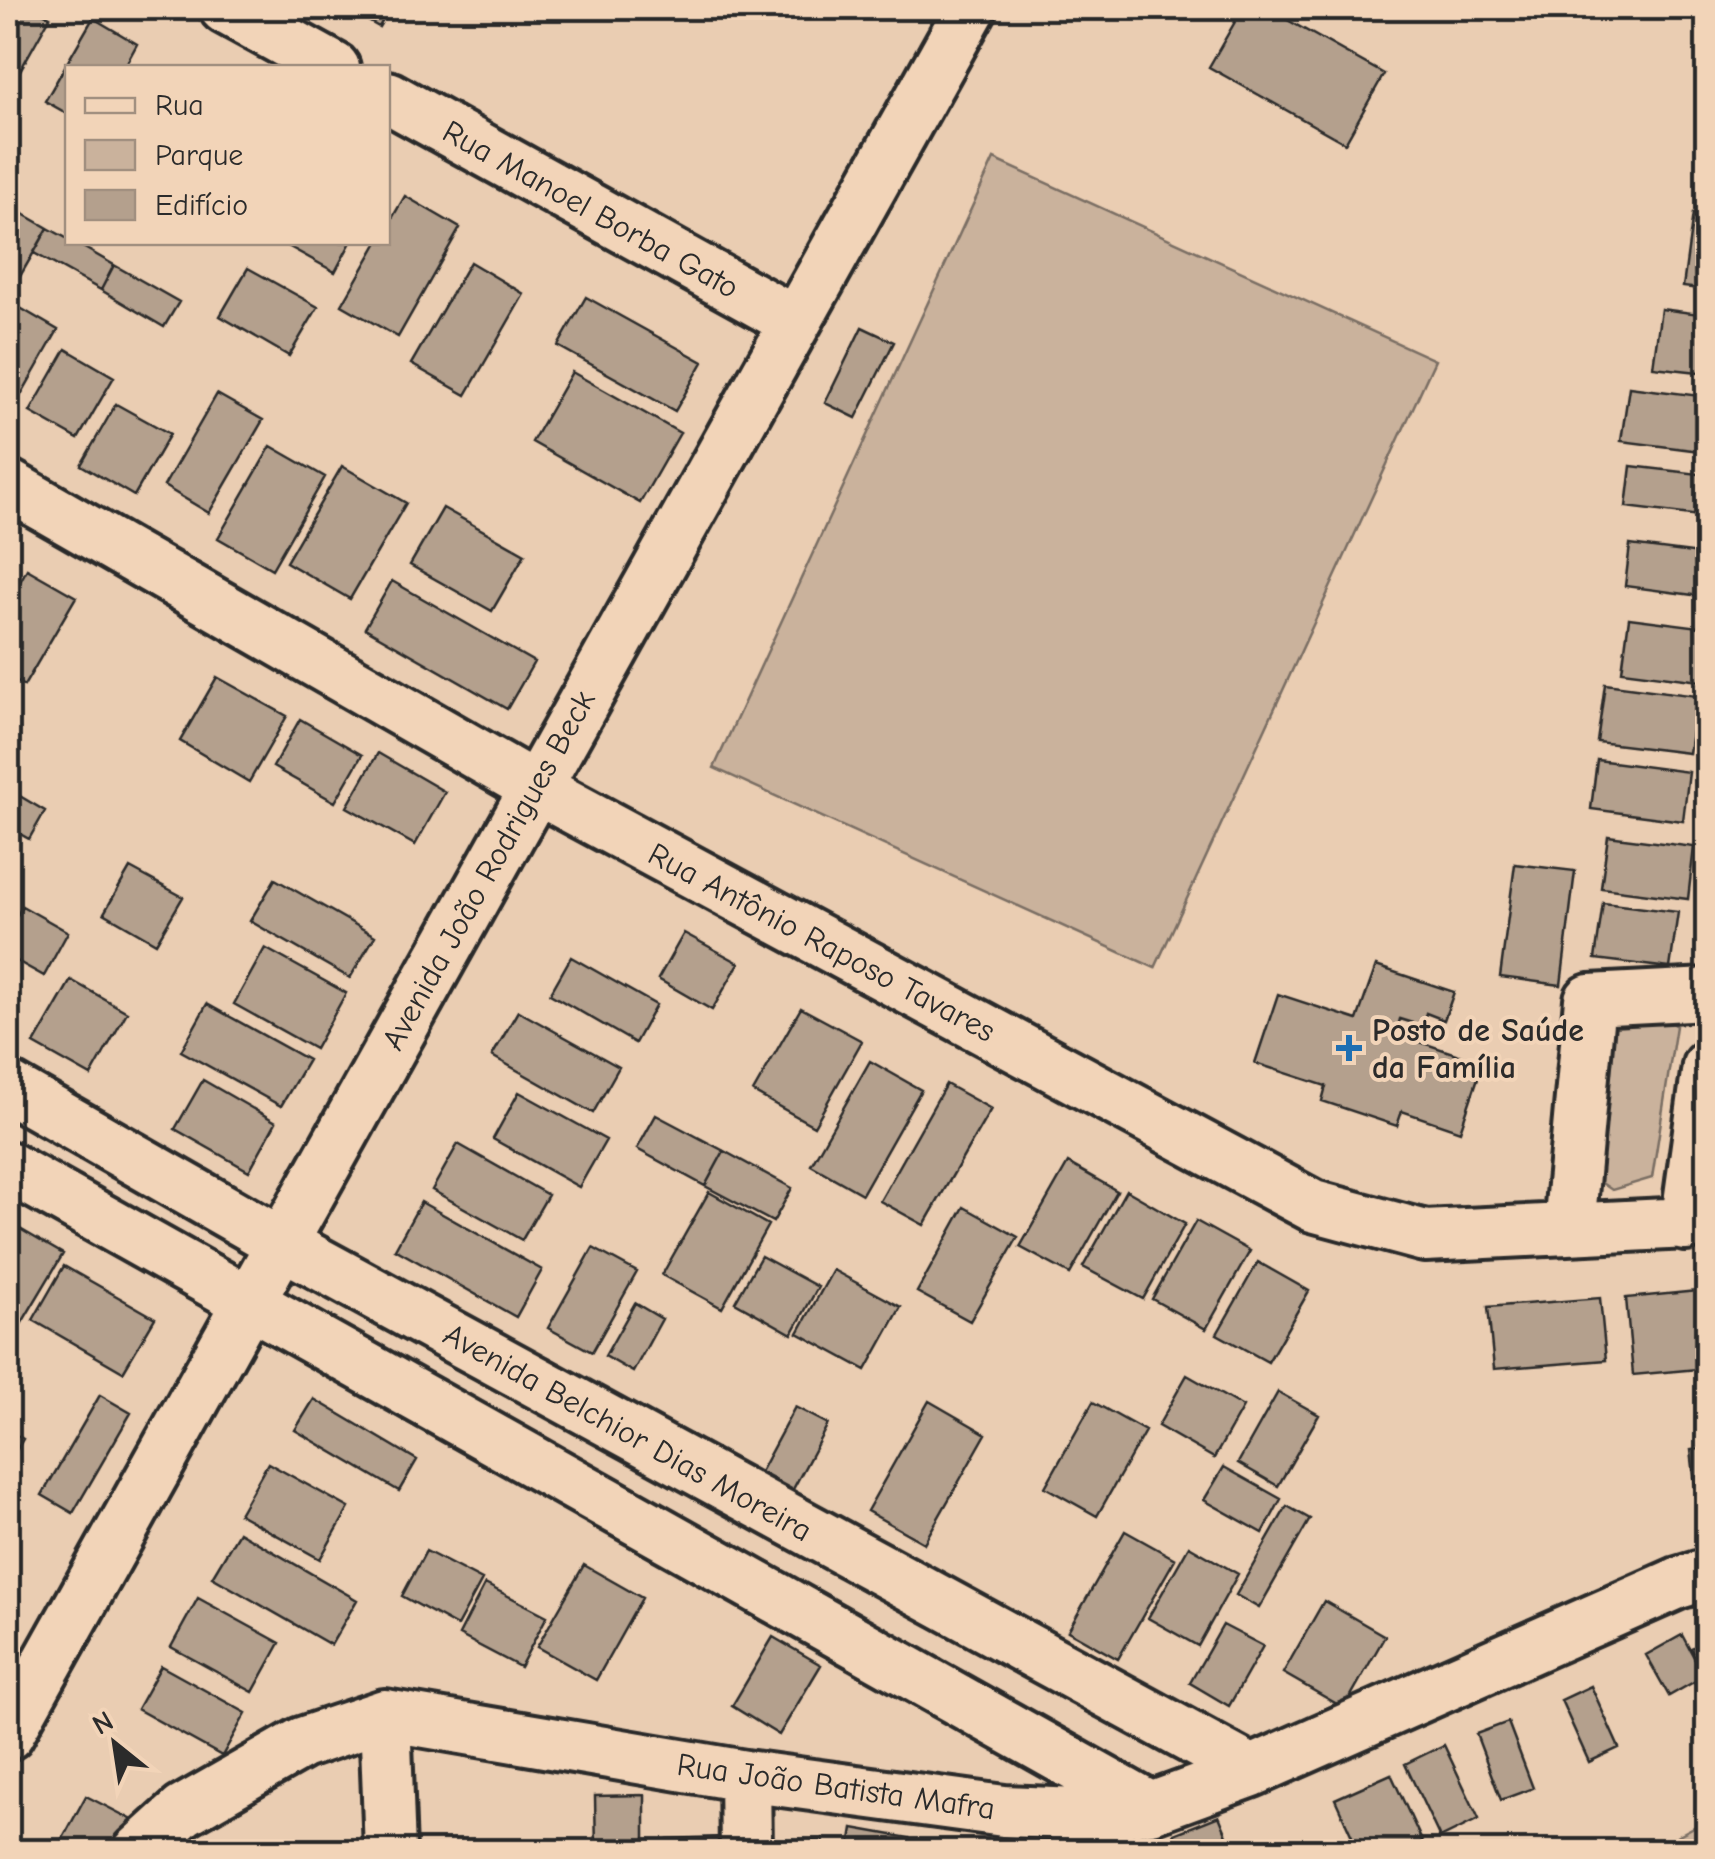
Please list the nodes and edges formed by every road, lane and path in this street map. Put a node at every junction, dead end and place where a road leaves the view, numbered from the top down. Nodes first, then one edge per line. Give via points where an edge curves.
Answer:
1 (225, 8) edge
2 (971, 8) edge
3 (329, 65) edge
4 (390, 98) edge
5 (795, 322) junction
6 (8, 486) edge
7 (534, 787) junction
8 (1708, 994) edge
9 (1708, 1066) edge
10 (8, 1088) edge
11 (8, 1168) edge
12 (1697, 1223) edge
13 (1569, 1228) junction
14 (281, 1243) junction
15 (248, 1303) junction
16 (1708, 1574) edge
17 (385, 1715) junction
18 (8, 1734) edge
19 (1252, 1770) junction
20 (745, 1776) junction
21 (1151, 1808) junction
22 (138, 1852) edge
23 (390, 1852) edge
24 (746, 1852) edge

1 - 3 street
2 - 5 street, Avenida João Rodrigues Beck
4 - 5 street, Rua Manoel Borba Gato
5 - 7 street, Avenida João Rodrigues Beck
6 - 7 street, Rua Antônio Raposo Tavares
7 - 13 street, Rua Antônio Raposo Tavares via 1313,1206 1425,1236
7 - 14 street, Avenida João Rodrigues Beck
8 - 13 street via 1590,1000
9 - 12 street
10 - 14 street, Avenida Belchior Dias Moreira
11 - 15 street
12 - 13 street, Rua Antônio Raposo Tavares
14 - 15 street, Avenida João Rodrigues Beck
14 - 19 street, Avenida Belchior Dias Moreira
15 - 18 street, Avenida João Rodrigues Beck
15 - 21 street
16 - 19 street, Rua João Batista Mafra
17 - 20 street, Rua João Batista Mafra
17 - 22 street, Rua João Batista Mafra via 302,1742 183,1811
17 - 23 street
19 - 21 street, Rua João Batista Mafra
20 - 21 street, Rua João Batista Mafra via 1004,1811 1102,1815
20 - 24 street

